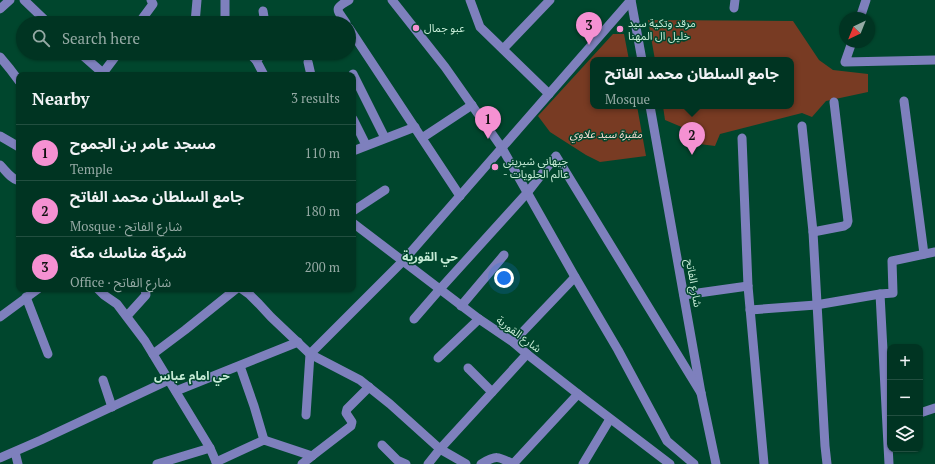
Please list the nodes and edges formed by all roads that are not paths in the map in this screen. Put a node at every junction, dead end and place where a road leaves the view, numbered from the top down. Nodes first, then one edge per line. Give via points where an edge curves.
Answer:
1 (10, 0) edge
2 (24, 0) edge
3 (151, 0) edge
4 (197, 0) edge
5 (225, 0) edge
6 (349, 0) edge
7 (392, 0) edge
8 (550, 0) edge
9 (631, 0) edge
10 (866, 0) edge
11 (472, 2) edge
12 (0, 9) edge
13 (263, 11) dead end
14 (862, 12) edge
15 (41, 16) edge
16 (144, 16) edge
17 (196, 16) edge
18 (225, 16) edge
19 (264, 16) edge
20 (341, 16) edge
21 (356, 38) edge
22 (850, 48) edge
23 (502, 49) junction
24 (0, 57) edge
25 (641, 57) edge
26 (88, 60) edge
27 (113, 60) edge
28 (256, 60) edge
29 (935, 60) edge
30 (308, 62) dead end
31 (102, 72) edge
32 (105, 72) edge
33 (262, 72) edge
34 (310, 72) edge
35 (16, 77) edge
36 (356, 80) edge
37 (549, 94) junction
38 (904, 100) dead end
39 (834, 102) dead end
40 (472, 105) junction
41 (651, 109) edge
42 (356, 126) edge
43 (802, 126) dead end
44 (415, 127) junction
45 (0, 136) edge
46 (385, 138) junction
47 (422, 138) junction
48 (742, 138) dead end
49 (16, 144) edge
50 (366, 145) junction
51 (502, 148) junction
52 (356, 150) edge
53 (0, 165) edge
54 (16, 180) edge
55 (385, 190) dead end
56 (527, 193) junction
57 (460, 196) junction
58 (356, 209) edge
59 (356, 226) edge
60 (813, 232) junction
61 (935, 252) edge
62 (924, 254) junction
63 (504, 255) dead end
64 (403, 261) junction
65 (575, 277) junction
66 (748, 286) junction
67 (440, 289) junction
68 (32, 292) edge
69 (101, 292) edge
70 (146, 292) edge
71 (232, 292) edge
72 (246, 292) edge
73 (684, 294) junction
74 (880, 294) junction
75 (26, 297) junction
76 (816, 305) junction
77 (461, 306) junction
78 (750, 310) junction
79 (127, 316) junction
80 (0, 317) edge
81 (414, 319) dead end
82 (478, 319) junction
83 (298, 342) junction
84 (513, 342) junction
85 (48, 354) dead end
86 (153, 354) junction
87 (310, 354) junction
88 (526, 354) junction
89 (438, 358) dead end
90 (240, 366) junction
91 (468, 368) dead end
92 (103, 380) dead end
93 (169, 380) junction
94 (369, 387) junction
95 (176, 391) junction
96 (492, 392) junction
97 (701, 393) junction
98 (578, 394) junction
99 (112, 406) junction
100 (935, 408) edge
101 (923, 412) edge
102 (306, 415) dead end
103 (889, 416) edge
104 (610, 419) junction
105 (264, 440) junction
106 (667, 441) junction
107 (382, 445) dead end
108 (210, 448) junction
109 (440, 449) junction
110 (652, 450) junction
111 (15, 452) junction
112 (889, 452) edge
113 (312, 456) junction
114 (0, 458) edge
115 (395, 462) edge
116 (217, 463) edge
117 (18, 464) edge
118 (159, 464) edge
119 (302, 464) edge
120 (406, 464) edge
121 (428, 464) edge
122 (466, 464) edge
123 (481, 464) edge
124 (513, 464) edge
125 (583, 464) edge
126 (670, 464) edge
127 (694, 464) edge
128 (716, 464) edge
129 (764, 464) edge
130 (827, 464) edge
131 (889, 464) edge

1 - 12 street
2 - 15 street
3 - 16 street via 153,4
4 - 17 street
5 - 18 street
6 - 20 street via 339,6 338,12
7 - 40 street
8 - 23 street
9 - 25 street
9 - 37 street
10 - 14 street
11 - 23 street via 480,27
13 - 19 street
21 - 44 street
22 - 29 street via 844,62
23 - 37 street
24 - 35 street
26 - 31 street
27 - 32 street
28 - 33 street
30 - 34 street
36 - 46 street
37 - 51 street
38 - 62 street
39 - 60 street via 848,221 844,226
40 - 47 street
40 - 51 street
41 - 73 street, شارع الفاتح
42 - 50 street
43 - 60 street
44 - 46 street
44 - 47 street
45 - 49 street
46 - 50 street
47 - 57 street
48 - 66 street
50 - 52 street
51 - 56 street
51 - 57 street
53 - 54 street
55 - 58 street
56 - 65 street
56 - 67 street
56 - 97 street via 556,156
57 - 64 street
59 - 64 street, شارع القورية
60 - 76 street
61 - 62 street
62 - 74 street via 892,261 893,293
63 - 77 street
64 - 67 street, شارع القورية
64 - 87 street
65 - 84 street
65 - 106 street
66 - 73 street
66 - 78 street
67 - 77 street, شارع القورية
67 - 81 street
68 - 75 street
69 - 79 street via 117,304
70 - 79 street via 146,295
71 - 86 street
72 - 83 street
73 - 97 street, شارع الفاتح
74 - 76 street
74 - 103 street
75 - 80 street
75 - 85 street
76 - 78 street
76 - 130 street
77 - 82 street, شارع القورية
78 - 129 street
79 - 86 street
82 - 84 street, شارع القورية
82 - 89 street
83 - 87 street
83 - 90 street
84 - 88 street, شارع القورية
86 - 93 street
87 - 94 street
87 - 102 street
88 - 96 street
88 - 98 street, شارع القورية
90 - 95 street
90 - 105 street
91 - 96 street
92 - 99 street
93 - 95 street
93 - 99 street
94 - 109 street
94 - 113 street via 347,409 351,426
95 - 108 street
96 - 109 street
97 - 128 street, شارع الفاتح
98 - 104 street, شارع القورية
98 - 124 street
99 - 111 street
100 - 101 street
104 - 110 street, شارع القورية
104 - 125 street
105 - 113 street
105 - 116 street
106 - 110 street
106 - 127 street
107 - 115 street
108 - 116 street
108 - 118 street
109 - 121 street
109 - 122 street
110 - 126 street, شارع القورية
111 - 114 street
111 - 117 street
112 - 131 street
113 - 119 street
115 - 120 street
123 - 124 street via 498,457

